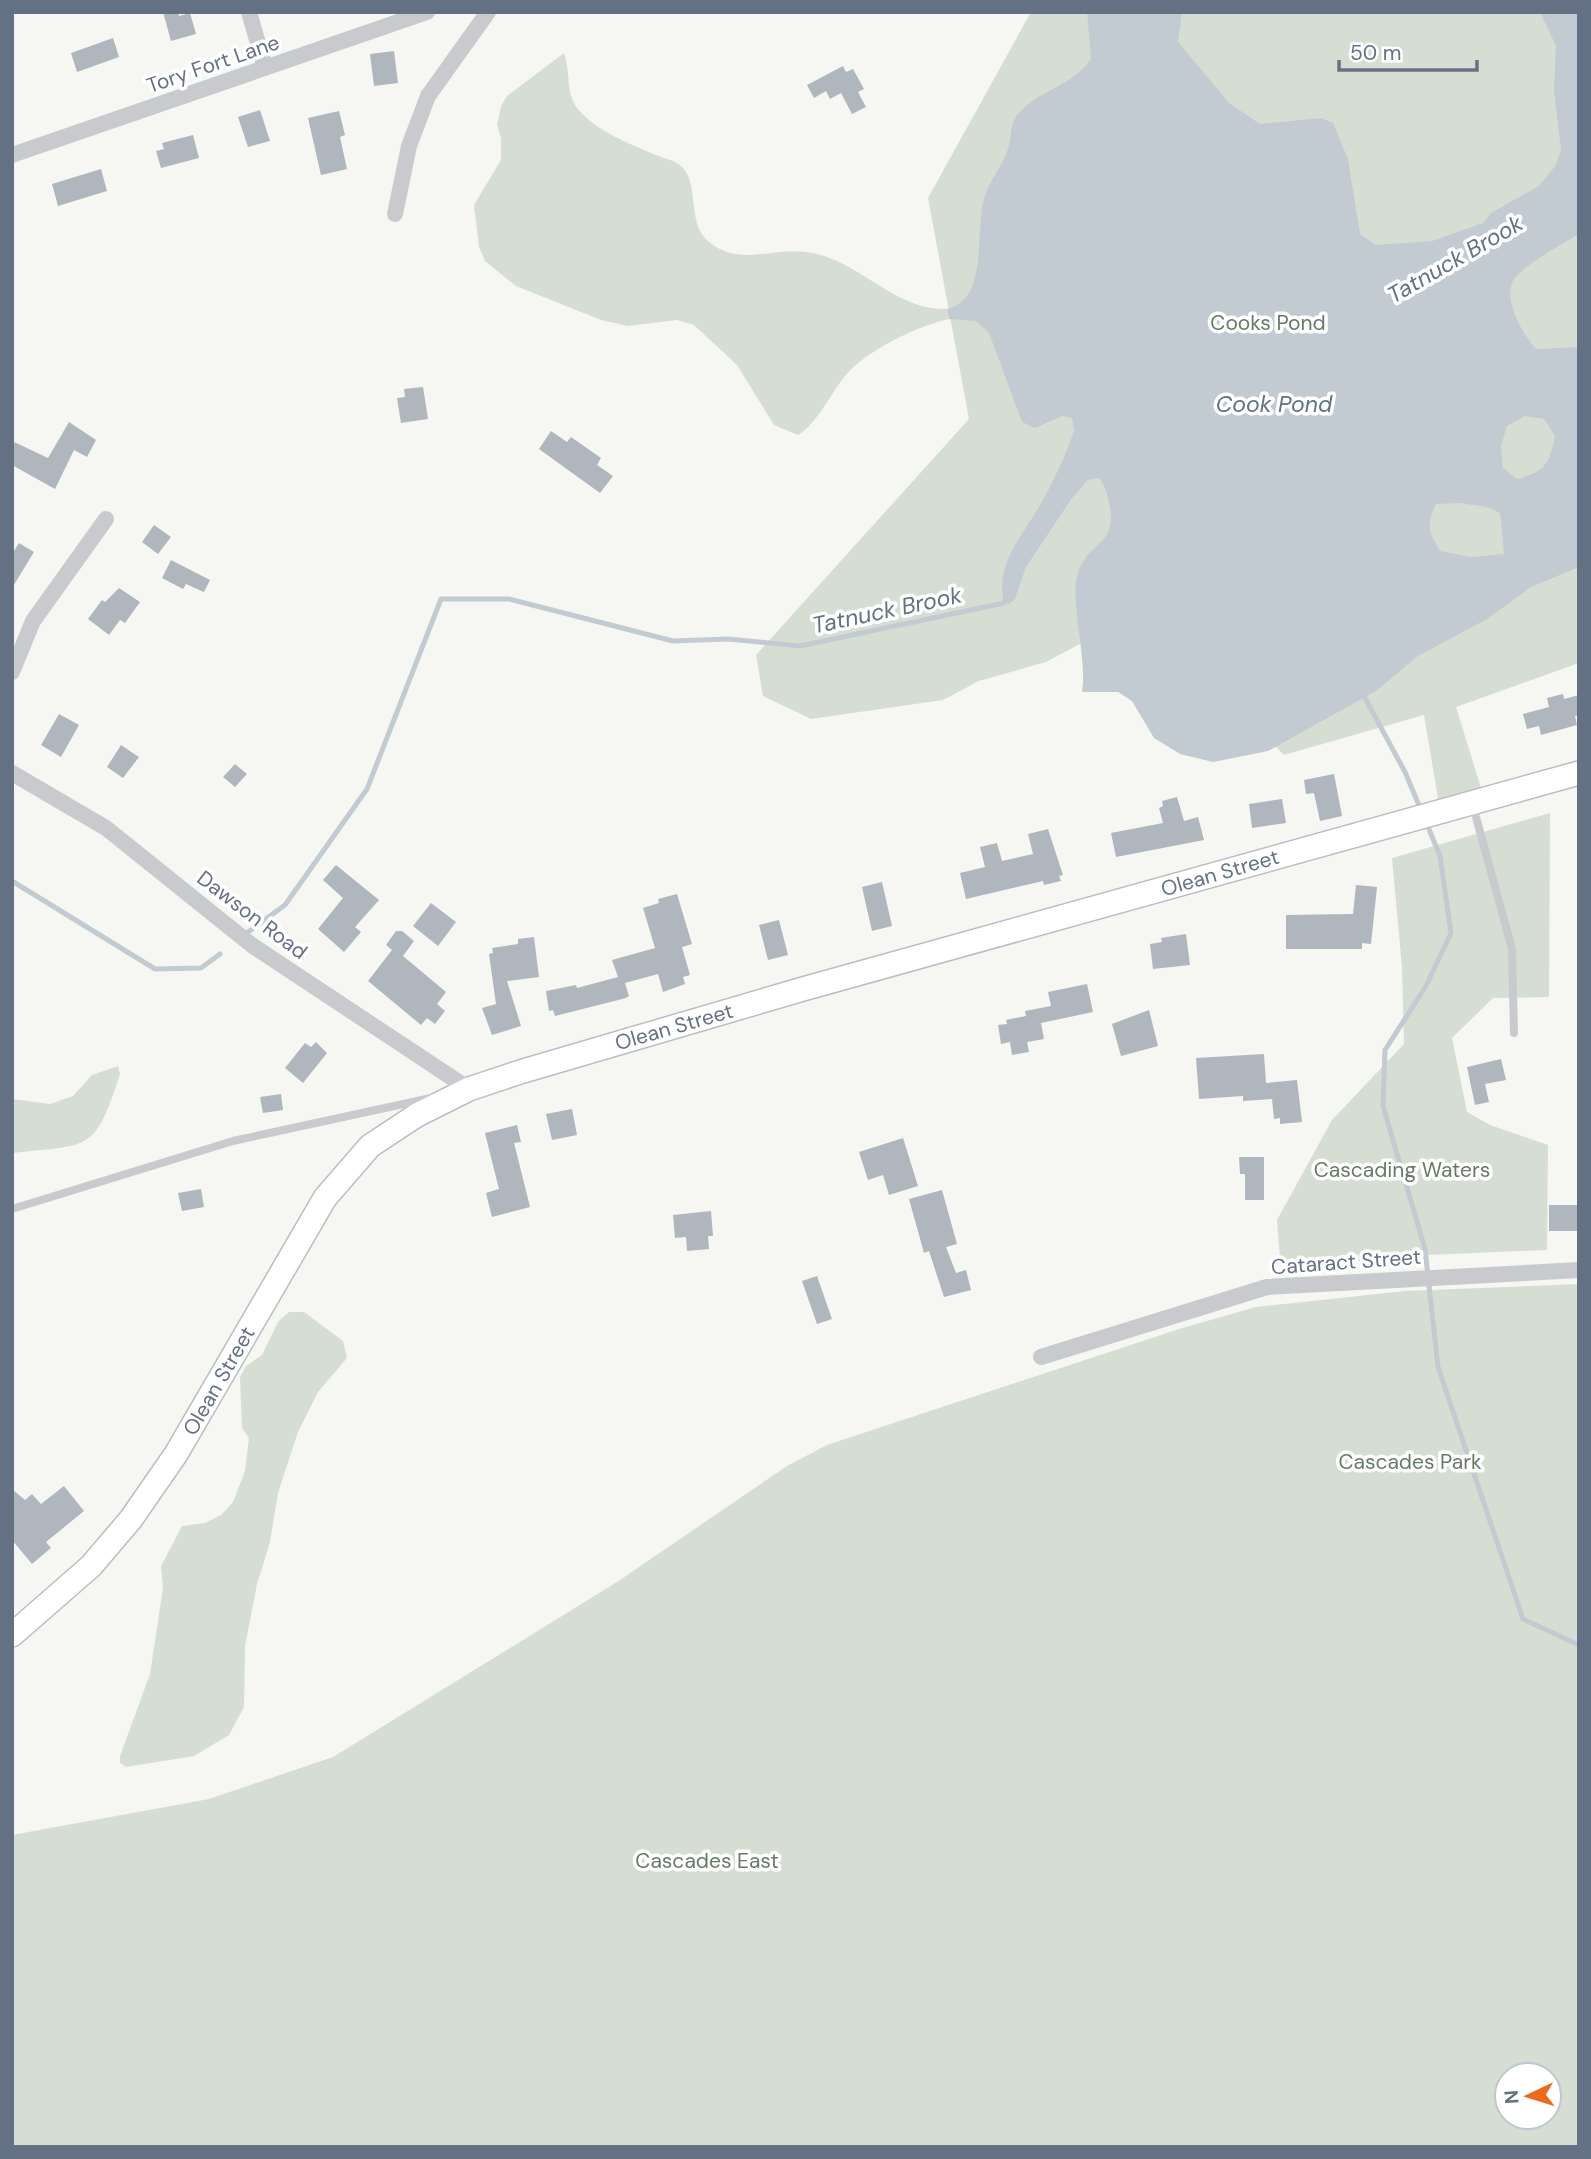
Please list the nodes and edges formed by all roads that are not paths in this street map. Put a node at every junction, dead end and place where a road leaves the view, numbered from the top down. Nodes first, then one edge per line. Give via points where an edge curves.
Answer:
1 (248, 12) edge
2 (427, 12) edge
3 (488, 12) edge
4 (265, 68) junction
5 (12, 155) edge
6 (395, 215) dead end
7 (106, 519) dead end
8 (12, 672) edge
9 (12, 773) edge
10 (1579, 773) edge
11 (1472, 803) junction
12 (1514, 1033) dead end
13 (468, 1089) junction
14 (12, 1209) edge
15 (1579, 1269) edge
16 (1041, 1357) dead end
17 (12, 1635) edge

1 - 4 street
2 - 4 street, Tory Fort Lane
3 - 6 street via 428,96 409,146
4 - 5 street, Tory Fort Lane
7 - 8 street via 33,621
9 - 13 street, Dawson Road via 106,828 253,946
10 - 11 street, Olean Street
11 - 12 lane via 1512,949
11 - 13 street, Olean Street via 803,989
13 - 14 lane via 233,1141
13 - 17 street, Olean Street via 392,1129 352,1165 325,1198 149,1495 91,1566
15 - 16 street, Cataract Street via 1266,1287

